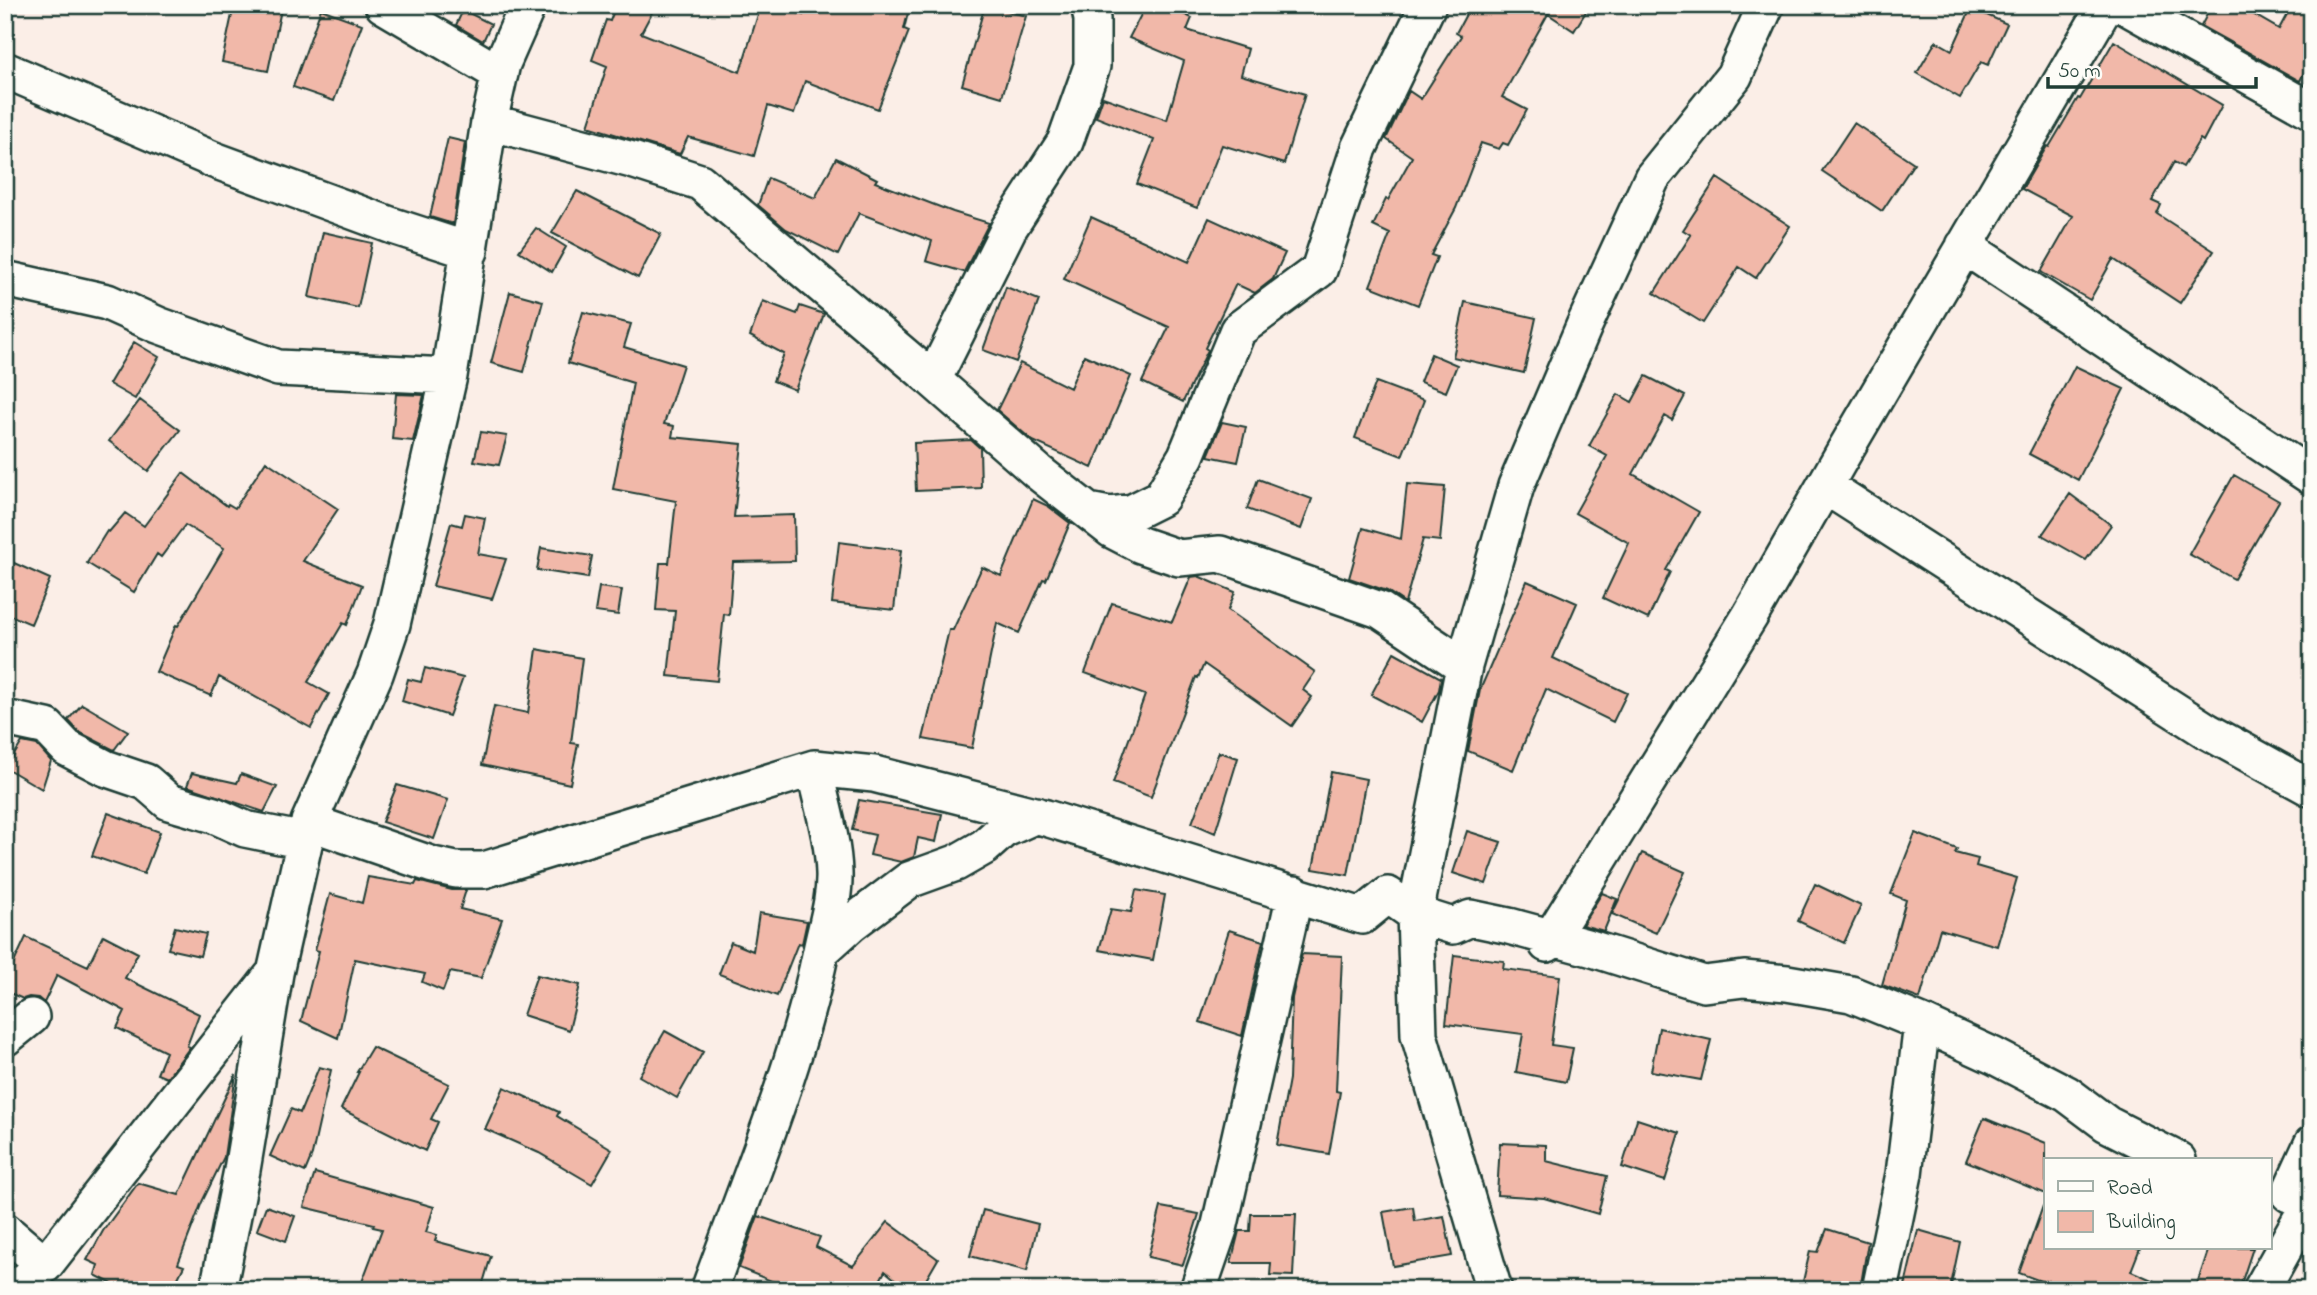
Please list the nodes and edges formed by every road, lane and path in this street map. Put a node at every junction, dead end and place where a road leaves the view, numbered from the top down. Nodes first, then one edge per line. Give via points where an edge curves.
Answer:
1 (383, 5) edge
2 (528, 5) edge
3 (1089, 5) edge
4 (1428, 5) edge
5 (1766, 5) edge
6 (2106, 5) edge
7 (2123, 5) edge
8 (5, 70) edge
9 (500, 74) junction
10 (2312, 111) edge
11 (489, 122) junction
12 (1965, 246) junction
13 (470, 251) junction
14 (5, 279) edge
15 (449, 376) junction
16 (933, 380) junction
17 (2312, 477) edge
18 (1825, 486) junction
19 (1088, 511) junction
20 (1464, 666) junction
21 (5, 718) edge
22 (814, 768) junction
23 (2312, 789) edge
24 (1036, 816) junction
25 (307, 831) junction
26 (1295, 894) junction
27 (1415, 914) junction
28 (1540, 937) junction
29 (822, 950) junction
30 (275, 973) junction
31 (1922, 1023) junction
32 (2312, 1144) edge
33 (2174, 1158) edge
34 (2295, 1195) edge
35 (5, 1231) edge
36 (45, 1265) junction
37 (14, 1290) edge
38 (218, 1290) edge
39 (709, 1290) edge
40 (1198, 1290) edge
41 (1494, 1290) edge
42 (1880, 1290) edge
43 (2261, 1290) edge

1 - 9 street
2 - 9 street
3 - 16 street via 1092,66 1065,142 1009,228
4 - 19 street via 1359,148 1319,270 1238,330 1186,456 1161,498 1133,512
5 - 20 street via 1734,76 1652,178 1584,326 1516,486
6 - 12 street
7 - 10 street
8 - 13 street via 215,160
9 - 11 street
11 - 13 street
11 - 16 street via 700,182
12 - 17 street
12 - 18 street
13 - 15 street
14 - 15 street via 107,302 278,368
15 - 25 street via 392,624
16 - 19 street
18 - 23 street via 2207,731
18 - 28 street via 1751,616
19 - 20 street via 1112,530 1153,550 1179,558 1220,554 1380,610
20 - 27 street
21 - 25 street via 47,727 66,748 146,782 169,802 245,829
22 - 24 street via 874,774
22 - 25 street via 484,870 433,865
22 - 29 street via 834,874
24 - 26 street
24 - 29 street via 1003,830 956,863 909,880
25 - 30 street
26 - 27 street via 1362,916 1388,895
26 - 40 street via 1223,1215
27 - 28 street via 1453,926 1471,918
27 - 41 street via 1419,1035
28 - 31 street via 1704,985 1744,979 1851,994
29 - 39 street via 792,1061
30 - 36 street
30 - 38 street
31 - 33 street via 2067,1094 2107,1124
31 - 42 street via 1904,1174
32 - 34 street
34 - 43 street
35 - 36 street
36 - 37 street

